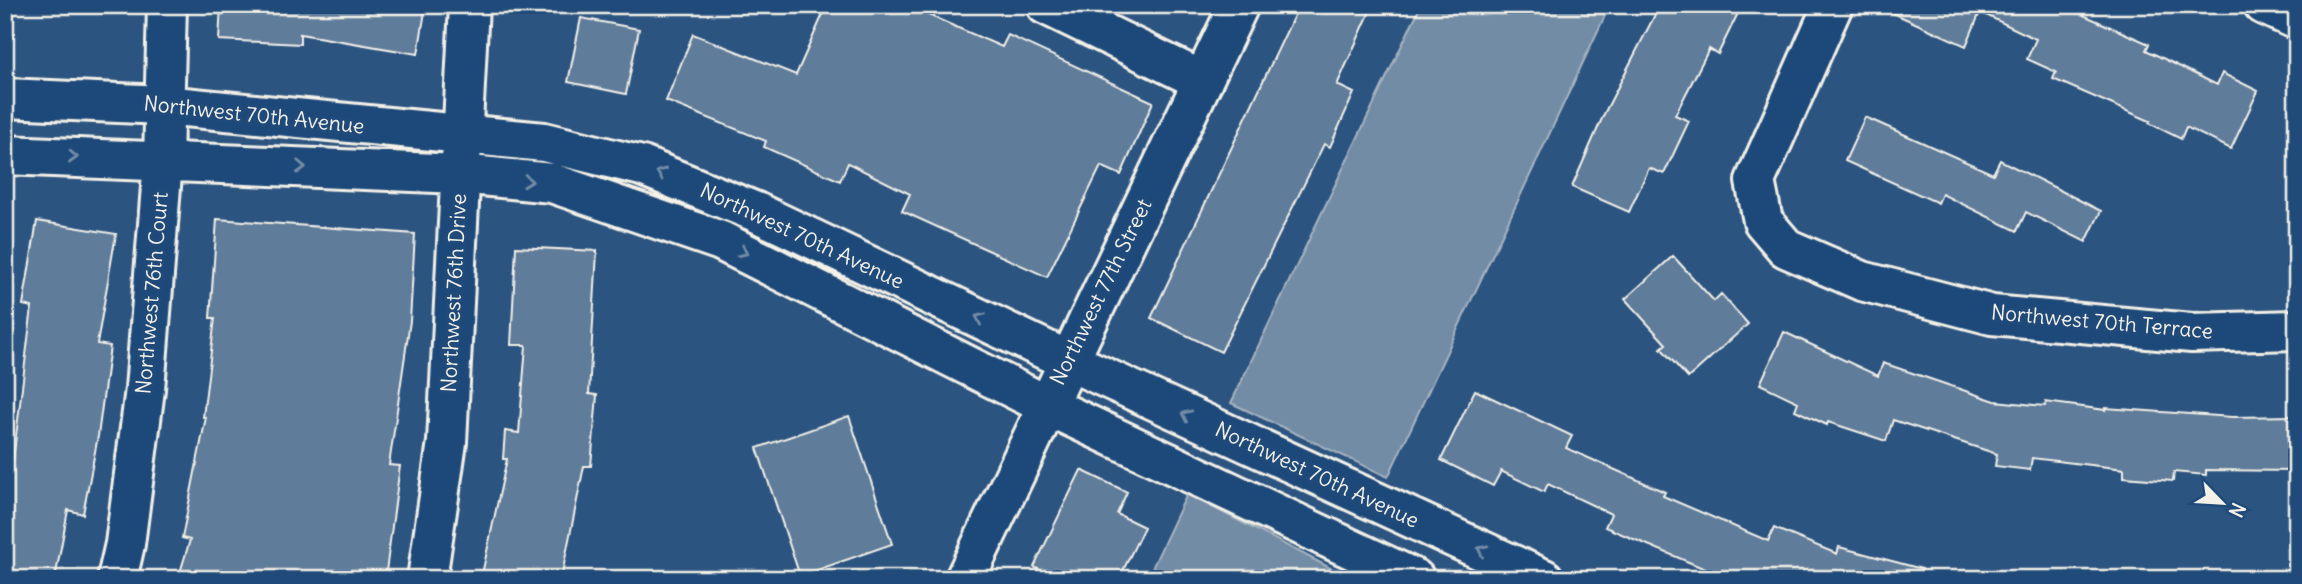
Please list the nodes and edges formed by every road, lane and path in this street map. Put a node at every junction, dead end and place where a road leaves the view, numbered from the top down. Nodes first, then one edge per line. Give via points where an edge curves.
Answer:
1 (167, 5) edge
2 (469, 5) edge
3 (1046, 5) edge
4 (1239, 5) edge
5 (1833, 5) edge
6 (2264, 5) edge
7 (2297, 20) edge
8 (1203, 82) junction
9 (5, 98) edge
10 (164, 105) junction
11 (462, 137) junction
12 (5, 155) edge
13 (163, 161) junction
14 (460, 174) junction
15 (2297, 330) edge
16 (1069, 361) junction
17 (1046, 404) junction
18 (117, 579) edge
19 (427, 579) edge
20 (965, 579) edge
21 (1415, 579) edge
22 (1544, 579) edge

1 - 10 street, Northwest 76th Court
2 - 11 street, Northwest 76th Drive
3 - 8 street
4 - 8 street, Northwest 77th Street
5 - 15 street, Northwest 70th Terrace via 1755,181 1763,221 1786,248 1862,281 1992,315 2192,333
6 - 7 street
8 - 16 street, Northwest 77th Street
9 - 10 street, Northwest 70th Avenue
10 - 11 street, Northwest 70th Avenue
10 - 13 street, Northwest 76th Court
11 - 14 street, Northwest 76th Drive
16 -> 11 street, Northwest 70th Avenue via 756,212 642,166 544,142
12 -> 13 street, Northwest 70th Avenue
13 -> 14 street, Northwest 70th Avenue
13 - 18 street, Northwest 76th Court via 145,389
14 -> 17 street, Northwest 70th Avenue via 551,183 720,241
14 - 19 street, Northwest 76th Drive via 447,442
16 - 17 street, Northwest 77th Street
22 -> 16 street, Northwest 70th Avenue
17 - 20 street, Northwest 77th Street
17 - 21 street, Northwest 70th Avenue

